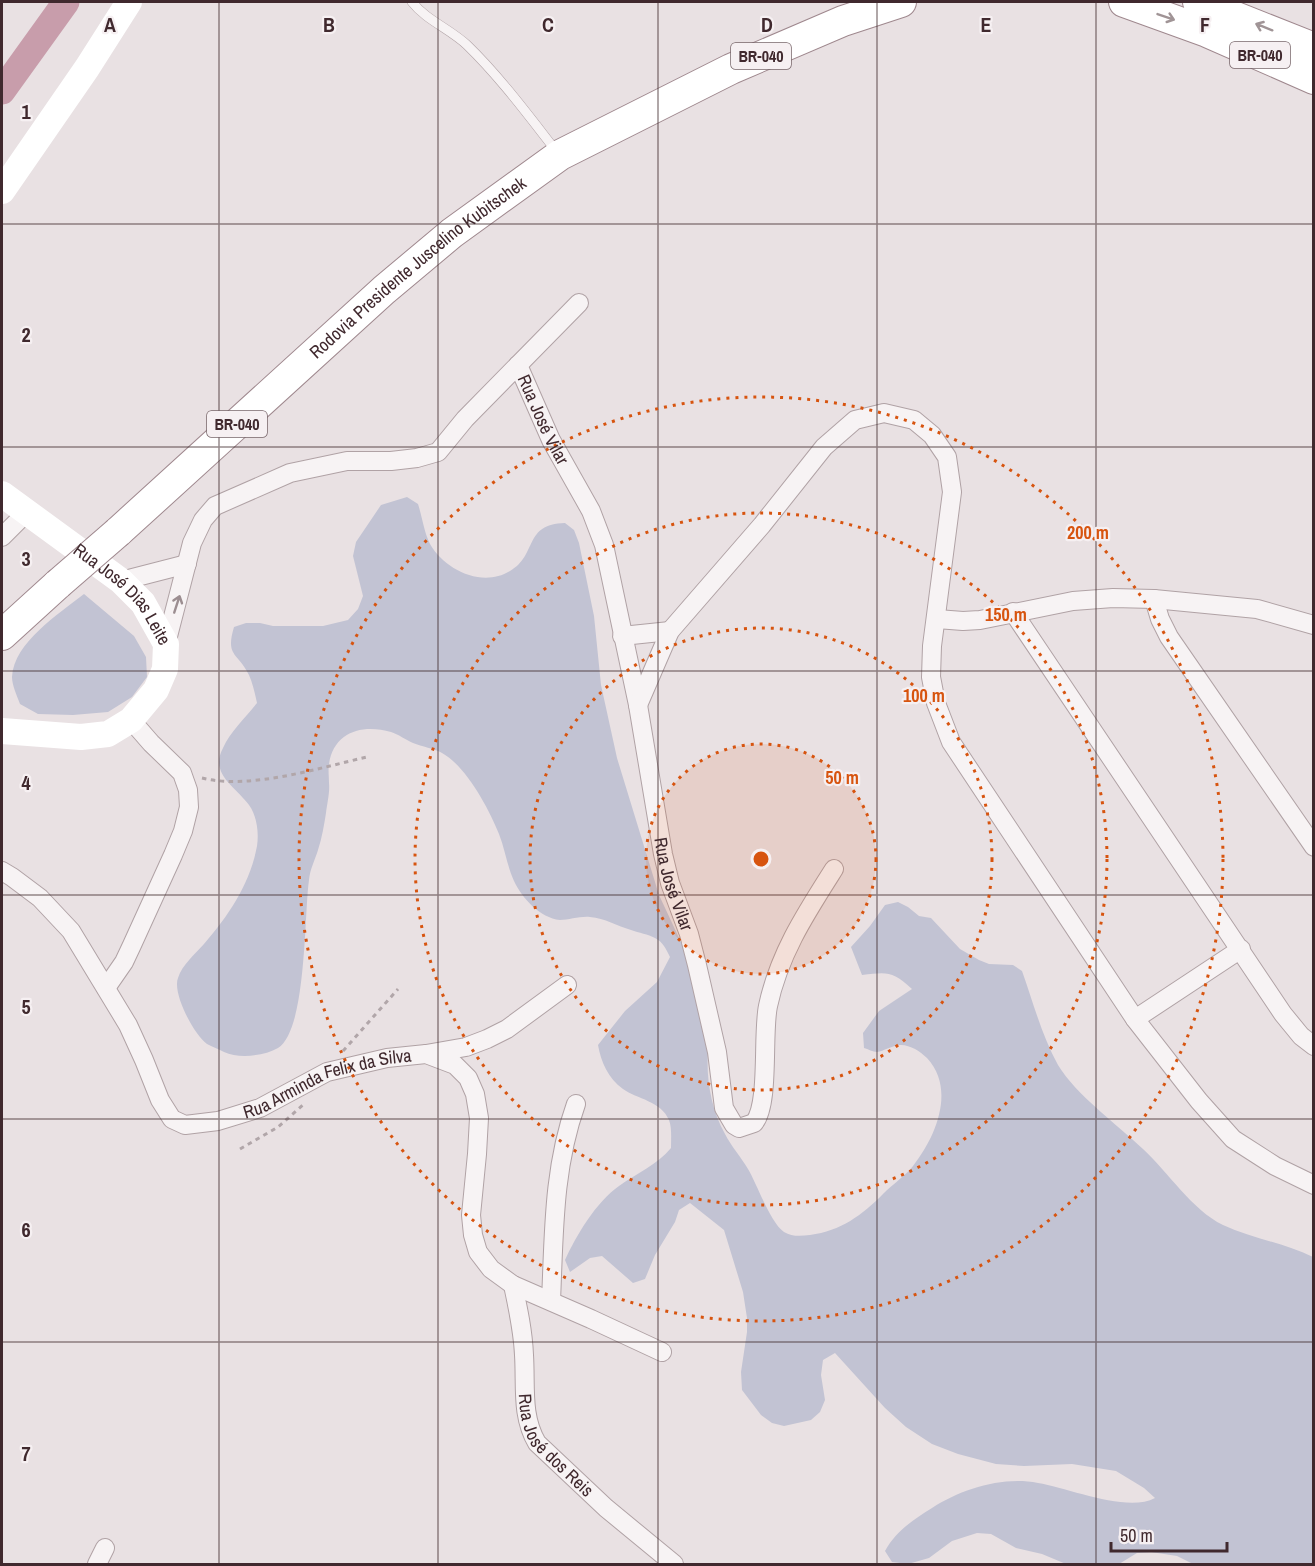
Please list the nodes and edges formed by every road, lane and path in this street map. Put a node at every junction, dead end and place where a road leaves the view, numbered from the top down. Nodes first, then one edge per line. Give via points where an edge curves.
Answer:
1 (129, 2) edge
2 (412, 2) edge
3 (901, 2) edge
4 (1124, 2) edge
5 (1207, 13) edge
6 (1314, 48) edge
7 (1314, 79) edge
8 (560, 155) junction
9 (2, 191) edge
10 (579, 303) dead end
11 (518, 365) junction
12 (2, 494) edge
13 (26, 513) junction
14 (2, 537) edge
15 (187, 564) junction
16 (121, 580) junction
17 (1154, 599) junction
18 (1013, 612) junction
19 (937, 619) junction
20 (1309, 623) edge
21 (670, 631) junction
22 (2, 635) edge
23 (622, 636) junction
24 (1314, 639) edge
25 (166, 644) junction
26 (638, 705) junction
27 (2, 716) edge
28 (131, 720) junction
29 (14, 732) edge
30 (367, 757) dead end
31 (182, 773) junction
32 (1314, 847) edge
33 (834, 869) dead end
34 (2, 871) edge
35 (1241, 949) junction
36 (567, 985) dead end
37 (106, 988) junction
38 (1135, 1019) junction
39 (1314, 1046) edge
40 (426, 1054) junction
41 (576, 1104) dead end
42 (1314, 1185) edge
43 (513, 1285) junction
44 (551, 1301) junction
45 (662, 1352) dead end
46 (674, 1564) edge

1 - 9 main road
2 - 8 lane via 467,45
3 - 8 highway, Rodovia Presidente Juscelino Kubitschek / BR-040 via 843,21 731,69
4 -> 5 highway, BR-040
6 -> 5 highway, BR-040
5 - 7 highway, BR-040
8 - 22 highway, Rodovia Presidente Juscelino Kubitschek / BR-040, bridge via 418,261
10 - 11 street, Rua José Vilar
11 - 15 street, Rua José Vilar via 465,419 447,444 430,456 347,461 290,473 215,506 203,520
11 - 23 street, Rua José Vilar via 598,526 611,571
12 - 13 main road, Rua José Dias Leite
13 - 14 street
13 - 16 main road, Rua José Dias Leite
15 - 16 street
25 -> 15 street, Rua José Vilar
16 - 25 main road, Rua José Dias Leite via 143,603
17 - 18 street via 1073,601
17 - 20 street via 1257,609
17 - 32 street via 1169,636
18 - 19 street via 980,620
18 - 35 street
19 - 21 street via 952,492 947,457 932,435 914,420 884,414 855,420 824,447
19 - 38 street via 931,677 951,742
20 - 24 street
21 - 23 street
21 - 26 street
23 - 26 street, Rua José Vilar
25 - 28 main road, Rua José Dias Leite via 165,669 156,690
26 - 33 street, Rua José Vilar via 663,854 697,965 717,1052 724,1108 739,1128 754,1123 762,1108 767,1007 778,968 794,933
27 - 29 main road, Rua José Dias Leite
28 - 29 main road, Rua José Dias Leite via 108,734 81,737
28 - 31 street
30 - 31 path via 269,780 211,780
31 - 37 street via 189,807 183,831 128,954
34 - 37 street, Rua Arminda Felix da Silva via 40,898 71,931
35 - 38 street
35 - 39 street via 1283,1014
36 - 40 street via 487,1039
37 - 40 street, Rua Arminda Felix da Silva via 128,1025 166,1112 185,1125 218,1121 260,1108 327,1072 387,1058
38 - 42 street via 1233,1139
40 - 43 street, Rua Arminda Felix da Silva via 455,1065 468,1078 475,1094 479,1118 471,1215 473,1235 478,1252 491,1269
41 - 44 street via 559,1168
43 - 44 street, Rua Arminda Felix da Silva
43 - 46 street, Rua José dos Reis via 522,1328 530,1431 537,1443 606,1508
44 - 45 street, Rua Arminda Felix da Silva

